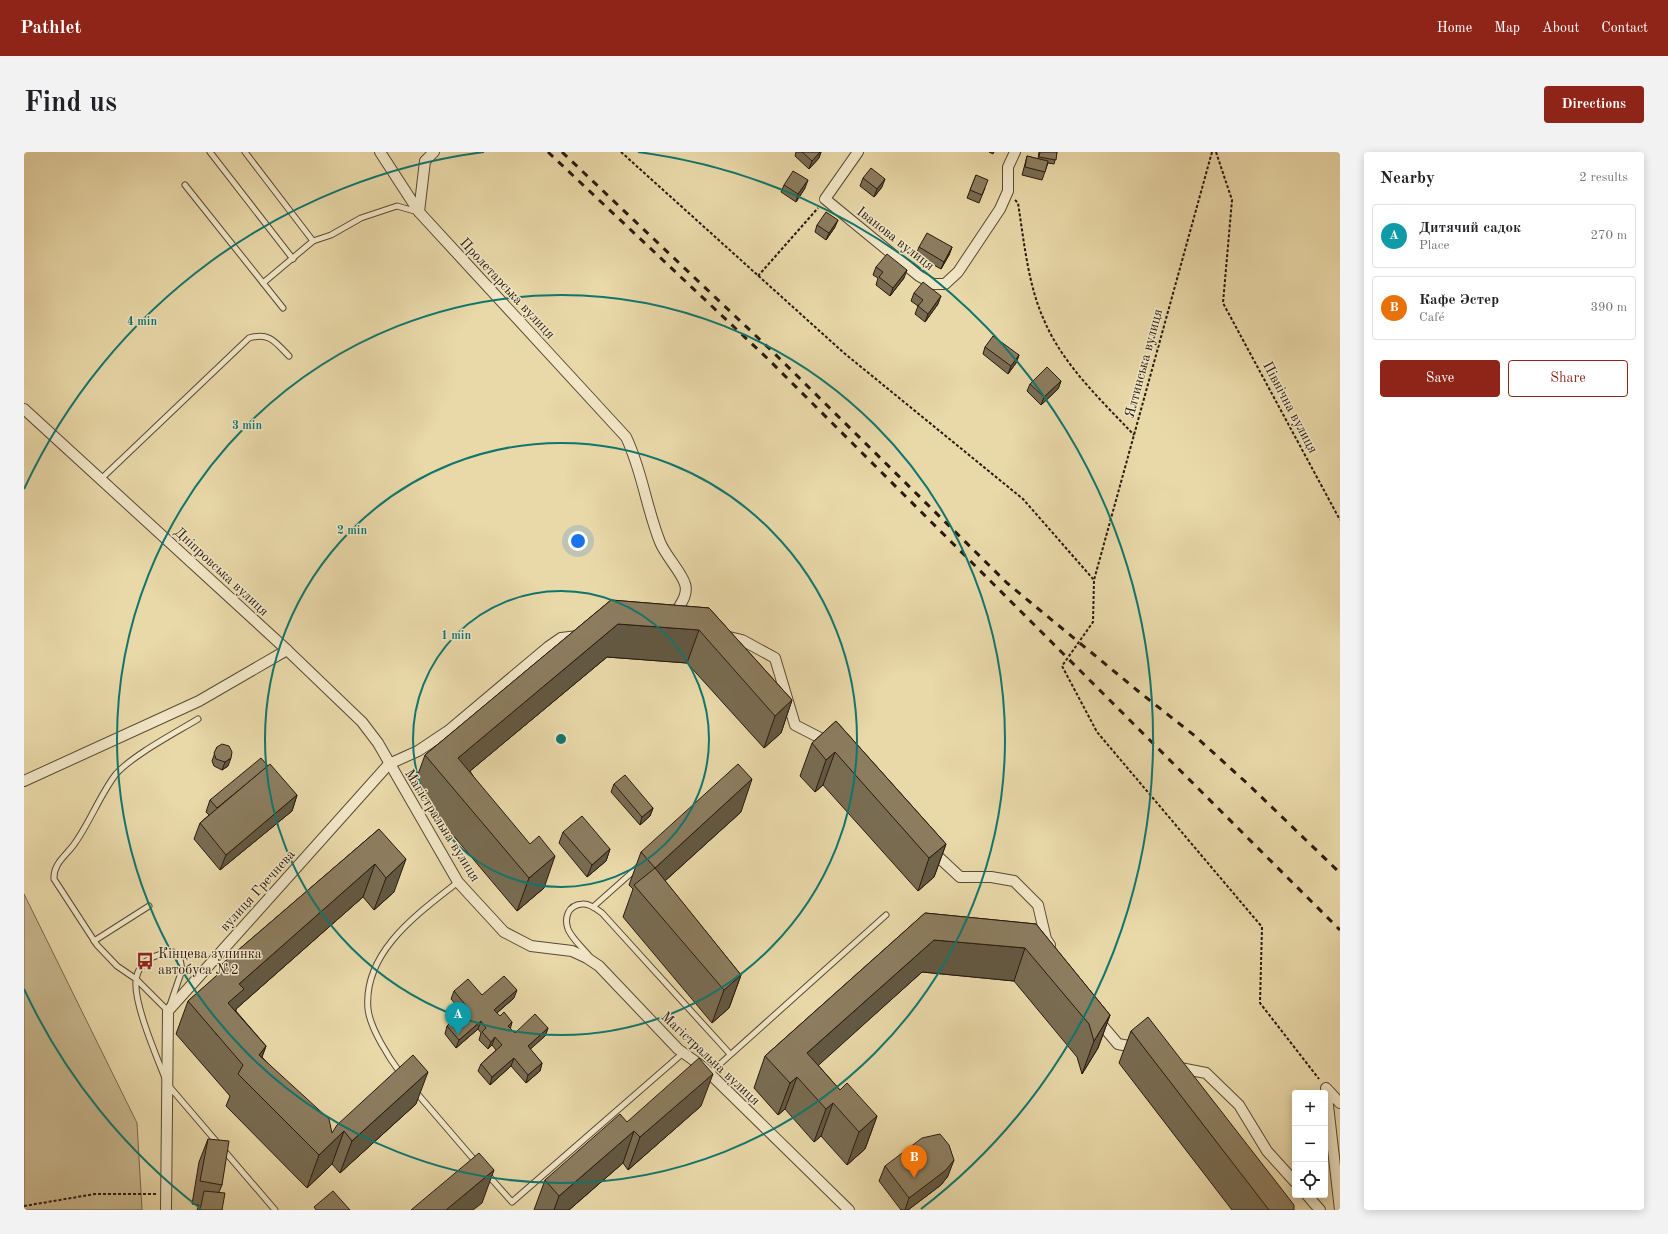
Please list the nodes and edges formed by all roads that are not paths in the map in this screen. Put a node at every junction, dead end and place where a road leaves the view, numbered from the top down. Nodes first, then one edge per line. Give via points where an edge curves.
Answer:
1 (210, 152) edge
2 (245, 152) edge
3 (380, 152) edge
4 (434, 152) edge
5 (858, 152) edge
6 (1015, 152) edge
7 (185, 185) dead end
8 (419, 212) junction
9 (313, 241) junction
10 (293, 259) junction
11 (263, 283) junction
12 (283, 308) dead end
13 (289, 356) dead end
14 (24, 409) edge
15 (101, 478) junction
16 (684, 624) edge
17 (715, 634) edge
18 (586, 635) edge
19 (287, 650) junction
20 (198, 719) dead end
21 (836, 749) edge
22 (389, 764) junction
23 (24, 781) edge
24 (926, 845) edge
25 (640, 865) edge
26 (458, 882) junction
27 (149, 906) dead end
28 (593, 907) junction
29 (886, 915) dead end
30 (94, 941) junction
31 (1055, 951) edge
32 (599, 966) junction
33 (136, 979) junction
34 (168, 1011) junction
35 (1093, 1012) edge
36 (1146, 1050) edge
37 (683, 1053) junction
38 (730, 1054) junction
39 (1166, 1065) edge
40 (710, 1073) junction
41 (405, 1078) edge
42 (167, 1084) junction
43 (413, 1089) edge
44 (1340, 1103) edge
45 (1292, 1179) edge
46 (1309, 1198) edge
47 (166, 1210) edge
48 (275, 1210) edge
49 (849, 1210) edge
50 (1320, 1210) edge
51 (1340, 1210) edge

1 - 10 lane
2 - 9 lane
3 - 8 street, Пролетарська вулиця
4 - 8 street via 425,161
5 - 6 street, Іванова вулиця via 825,199 919,276 933,284 946,284 958,272 1000,209 1008,191 1008,167
7 - 11 lane
8 - 9 lane via 397,206 360,218 331,235
8 - 16 street, Пролетарська вулиця via 626,436 636,458 660,541 685,584 685,596 670,621
9 - 10 lane
10 - 11 lane
11 - 12 lane
13 - 15 lane via 266,336 249,338
14 - 15 street, Дніпровська вулиця
15 - 19 street, Дніпровська вулиця
17 - 21 street via 742,640 776,658 795,725
18 - 22 street, Магістральна вулиця via 561,638 448,731 418,751
19 - 22 street, Дніпровська вулиця via 362,722 378,743
19 - 23 street via 199,701
20 - 30 lane via 130,762 116,775 75,843 57,864 54,879
22 - 26 street, Магістральна вулиця
22 - 34 street, вулиця Гречнева
24 - 31 street via 960,877 991,877 1014,881 1038,905 1046,939
25 - 28 lane
26 - 32 street, Магістральна вулиця via 504,932 518,941 531,946 572,951
26 - 41 lane via 418,914 396,936 377,964 372,977 368,1008 370,1020 393,1062
27 - 30 lane
28 - 32 lane via 583,904 574,906 567,913 566,922 569,932
28 - 38 lane via 609,921
29 - 38 lane
30 - 33 lane via 117,966
32 - 37 street, Магістральна вулиця
33 - 34 lane
33 - 34 lane via 145,961 165,952 173,952 180,959 182,970
33 - 42 lane via 136,992 149,1037
34 - 42 street
35 - 36 street via 1118,1044
37 - 40 street, Магістральна вулиця
37 - 43 lane via 512,1202
38 - 40 lane
39 - 45 street via 1206,1073 1239,1106 1267,1151
40 - 49 street, Магістральна вулиця
42 - 47 street
42 - 48 lane
44 - 51 street via 1326,1088
46 - 50 street

